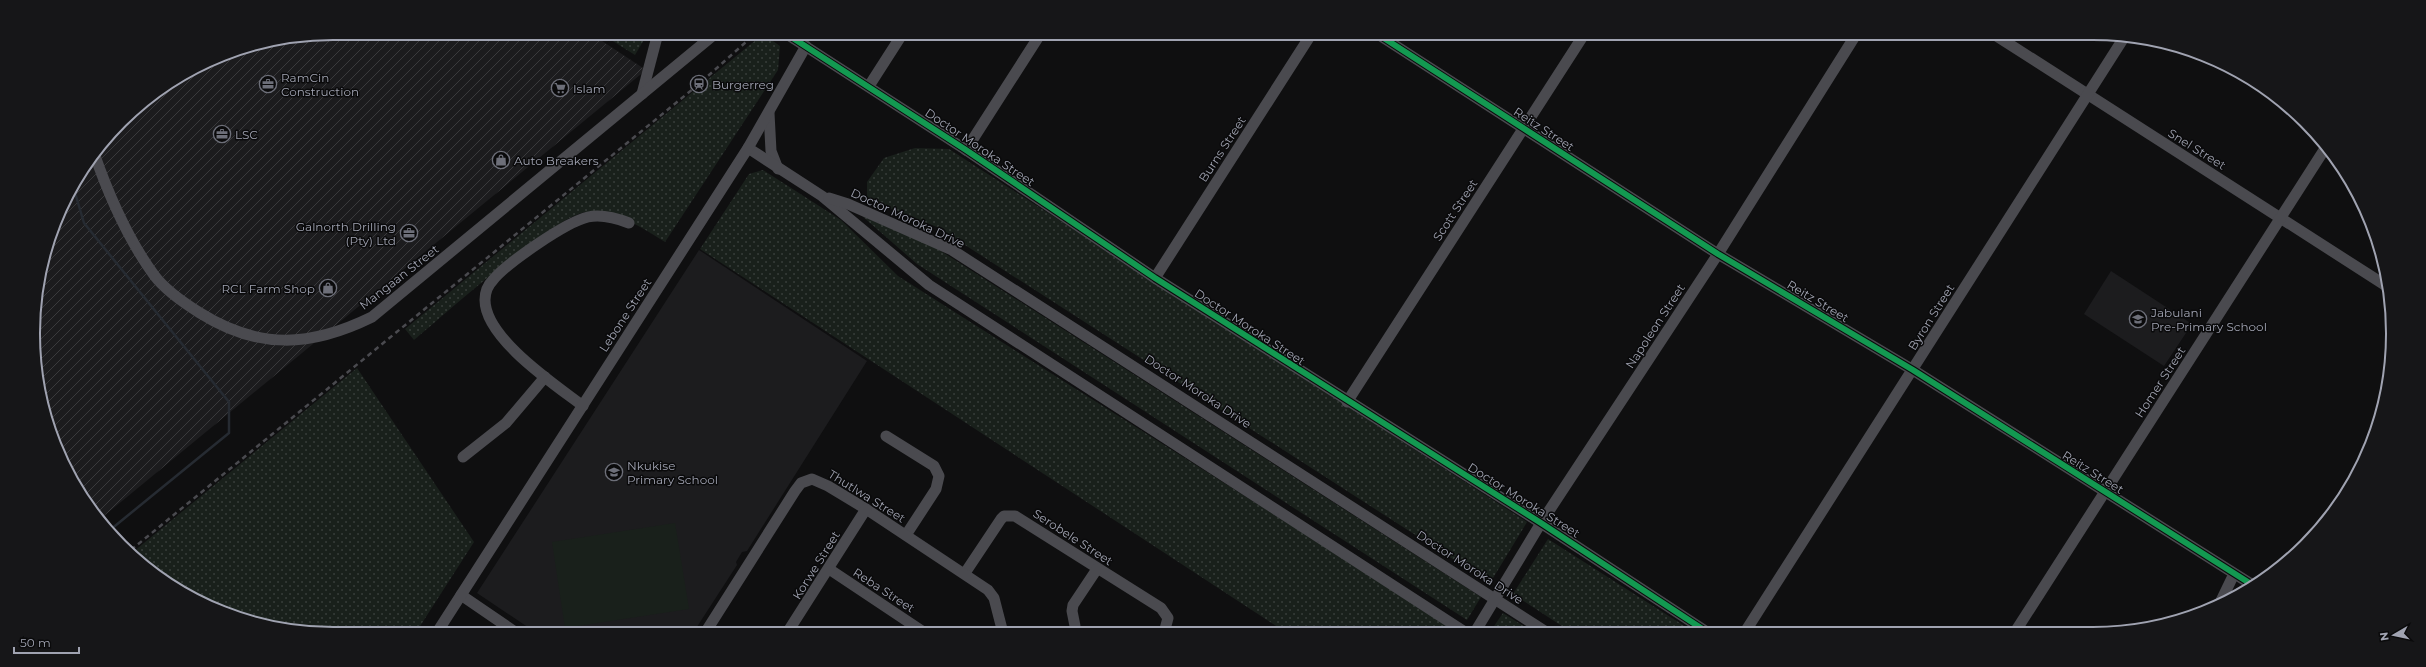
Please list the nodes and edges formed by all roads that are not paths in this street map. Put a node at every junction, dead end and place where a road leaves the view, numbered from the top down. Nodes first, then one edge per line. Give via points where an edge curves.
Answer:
1 (656, 40) edge
2 (708, 40) edge
3 (796, 40) edge
4 (899, 40) edge
5 (1037, 40) edge
6 (1307, 40) edge
7 (1387, 40) edge
8 (1580, 40) edge
9 (1853, 40) edge
10 (2003, 40) edge
11 (2121, 42) edge
12 (806, 46) junction
13 (869, 86) junction
14 (642, 94) junction
15 (2087, 94) junction
16 (770, 111) junction
17 (1523, 129) junction
18 (748, 148) junction
19 (966, 150) junction
20 (2323, 152) edge
21 (97, 161) edge
22 (778, 169) junction
23 (822, 196) junction
24 (2281, 218) junction
25 (629, 223) dead end
26 (1718, 254) junction
27 (1154, 278) junction
28 (2381, 283) edge
29 (1913, 370) junction
30 (545, 377) junction
31 (1347, 402) junction
32 (583, 406) junction
33 (886, 436) dead end
34 (462, 456) dead end
35 (2105, 493) junction
36 (866, 509) junction
37 (1541, 523) junction
38 (906, 535) junction
39 (829, 569) junction
40 (1098, 569) junction
41 (965, 573) junction
42 (2234, 574) junction
43 (2248, 582) edge
44 (461, 595) junction
45 (2223, 596) edge
46 (1496, 600) junction
47 (1075, 626) dead end
48 (440, 627) edge
49 (508, 627) edge
50 (709, 627) edge
51 (792, 627) edge
52 (916, 627) edge
53 (1001, 627) edge
54 (1166, 627) edge
55 (1457, 627) edge
56 (1478, 627) edge
57 (1538, 627) edge
58 (1699, 627) edge
59 (1748, 627) edge
60 (2018, 627) edge

1 - 14 street
2 - 14 street, Mangaan Street
3 - 12 street, Doctor Moroka Street
4 - 13 street
5 - 19 street
6 - 27 street, Burns Street
7 - 17 street, Reitz Street
8 - 17 street, Scott Street
9 - 26 street, Napoleon Street
10 - 15 street, Snel Street
11 - 15 street, Byron Street
12 - 13 street, Doctor Moroka Street
12 - 16 street, Lebone Street
13 - 19 street, Doctor Moroka Street
14 - 21 street, Mangaan Street via 372,317 326,336 298,340 251,337 222,327 186,305 155,276 129,237 105,186
15 - 24 street, Snel Street
15 - 29 street, Byron Street
16 - 18 street, Lebone Street
16 - 22 street via 769,140
17 - 26 street, Reitz Street
17 - 31 street, Scott Street
18 - 22 street, Doctor Moroka Drive
18 - 32 street, Lebone Street
19 - 27 street, Doctor Moroka Street
20 - 24 street, Homer Street
22 - 23 street, Doctor Moroka Drive
23 - 46 street, Doctor Moroka Drive via 848,204 952,250
23 - 55 street, Doctor Moroka Drive via 930,285
24 - 28 street, Snel Street
24 - 35 street, Homer Street
25 - 30 street via 601,215 576,221 529,251 489,286 485,299 492,325
26 - 29 street, Reitz Street
26 - 37 street, Napoleon Street
27 - 31 street, Doctor Moroka Street
29 - 35 street, Reitz Street
29 - 59 street, Byron Street
30 - 32 street
30 - 34 street via 506,423
31 - 37 street, Doctor Moroka Street
32 - 44 street, Lebone Street
33 - 38 street via 934,466 939,476 936,489
35 - 42 street, Reitz Street
35 - 60 street, Homer Street
36 - 38 street, Thutlwa Street
36 - 39 street, Korwe Street
36 - 50 street, Thutlwa Street via 819,481 801,483
37 - 46 street, Napoleon Street
37 - 58 street, Doctor Moroka Street
38 - 41 street, Thutlwa Street
39 - 51 street, Korwe Street
39 - 52 street, Reba Street
40 - 41 street, Serobele Street via 1021,518 1010,515 1001,519
40 - 47 street via 1073,605
40 - 54 street, Serobele Street via 1165,612
41 - 53 street, Thutlwa Street via 988,590 994,598
42 - 43 street, Reitz Street
42 - 45 street
44 - 48 street, Lebone Street
44 - 49 street
46 - 56 street, Napoleon Street
46 - 57 street, Doctor Moroka Drive

